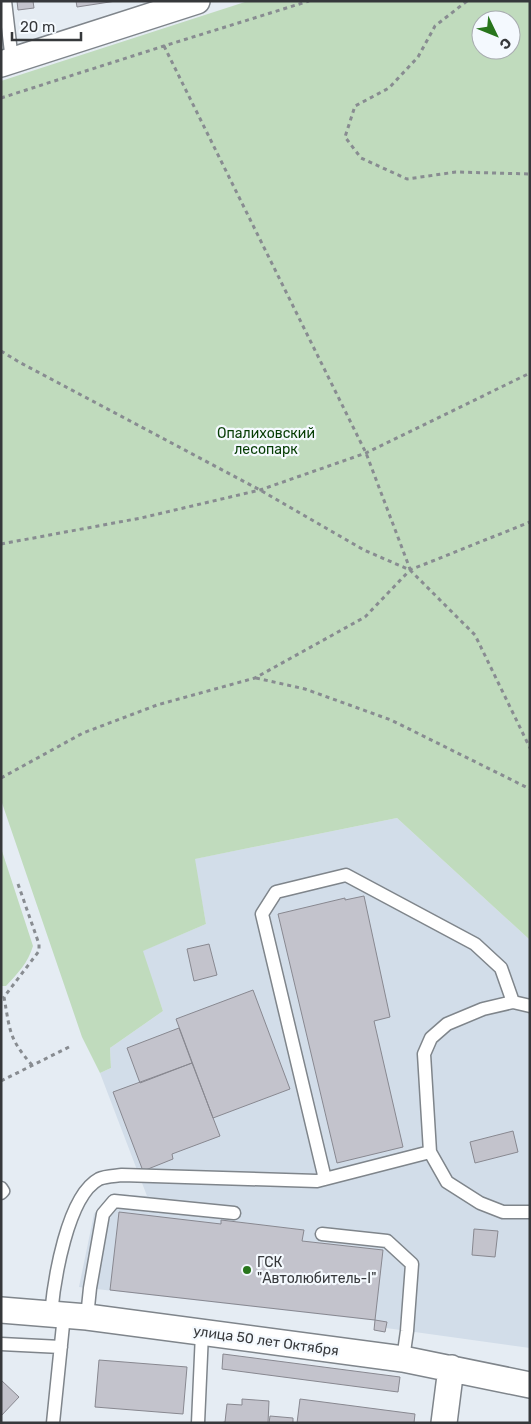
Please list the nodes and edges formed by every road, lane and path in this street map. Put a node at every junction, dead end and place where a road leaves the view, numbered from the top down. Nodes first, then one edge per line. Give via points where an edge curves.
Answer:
1 (5, 1) edge
2 (197, 1) edge
3 (309, 1) edge
4 (467, 1) edge
5 (164, 46) junction
6 (7, 62) edge
7 (1, 98) edge
8 (530, 174) edge
9 (1, 351) edge
10 (530, 373) edge
11 (366, 453) junction
12 (260, 490) junction
13 (530, 522) edge
14 (1, 544) edge
15 (410, 570) junction
16 (255, 678) junction
17 (530, 748) edge
18 (1, 778) edge
19 (530, 789) edge
20 (18, 884) dead end
21 (3, 997) edge
22 (513, 1002) junction
23 (530, 1006) edge
24 (69, 1047) dead end
25 (32, 1065) junction
26 (1, 1080) edge
27 (430, 1152) junction
28 (325, 1179) junction
29 (1, 1188) edge
30 (1, 1193) edge
31 (530, 1212) edge
32 (234, 1213) dead end
33 (322, 1234) dead end
34 (1, 1310) edge
35 (67, 1316) junction
36 (202, 1333) junction
37 (1, 1344) edge
38 (60, 1347) junction
39 (403, 1359) junction
40 (451, 1368) junction
41 (530, 1385) edge
42 (53, 1423) edge
43 (198, 1423) edge
44 (444, 1423) edge

1 - 6 lane
2 - 6 street
3 - 5 path
4 - 8 path via 435,26 418,57 389,88 355,106 345,137 361,158 407,179 456,172
5 - 7 path
5 - 11 path
9 - 12 path
10 - 11 path
11 - 12 path
11 - 15 path
12 - 14 path via 141,518
12 - 15 path via 364,550
13 - 15 path
15 - 16 path via 365,617
15 - 17 path via 475,635
16 - 18 path via 158,706 83,733
16 - 19 path via 305,689 391,720
20 - 21 path via 39,951
21 - 25 path via 10,1035
22 - 23 lane
22 - 27 lane via 448,1024 431,1038 424,1054
22 - 28 lane via 501,968 475,944 346,875 276,892 262,914
24 - 25 path
25 - 26 path
27 - 28 lane
27 - 31 lane via 447,1182 480,1203 503,1212
28 - 35 lane via 122,1175 100,1179 79,1201 60,1258 52,1295
29 - 30 lane
32 - 35 lane via 114,1201 103,1214
33 - 39 lane via 387,1241 412,1264
34 - 35 street, улица 50 лет Октября
35 - 36 street, улица 50 лет Октября
35 - 38 lane
36 - 39 street, улица 50 лет Октября
36 - 43 lane
37 - 38 lane
38 - 42 lane
39 - 40 street, улица 50 лет Октября
40 - 41 street, улица 50 лет Октября
40 - 44 street

